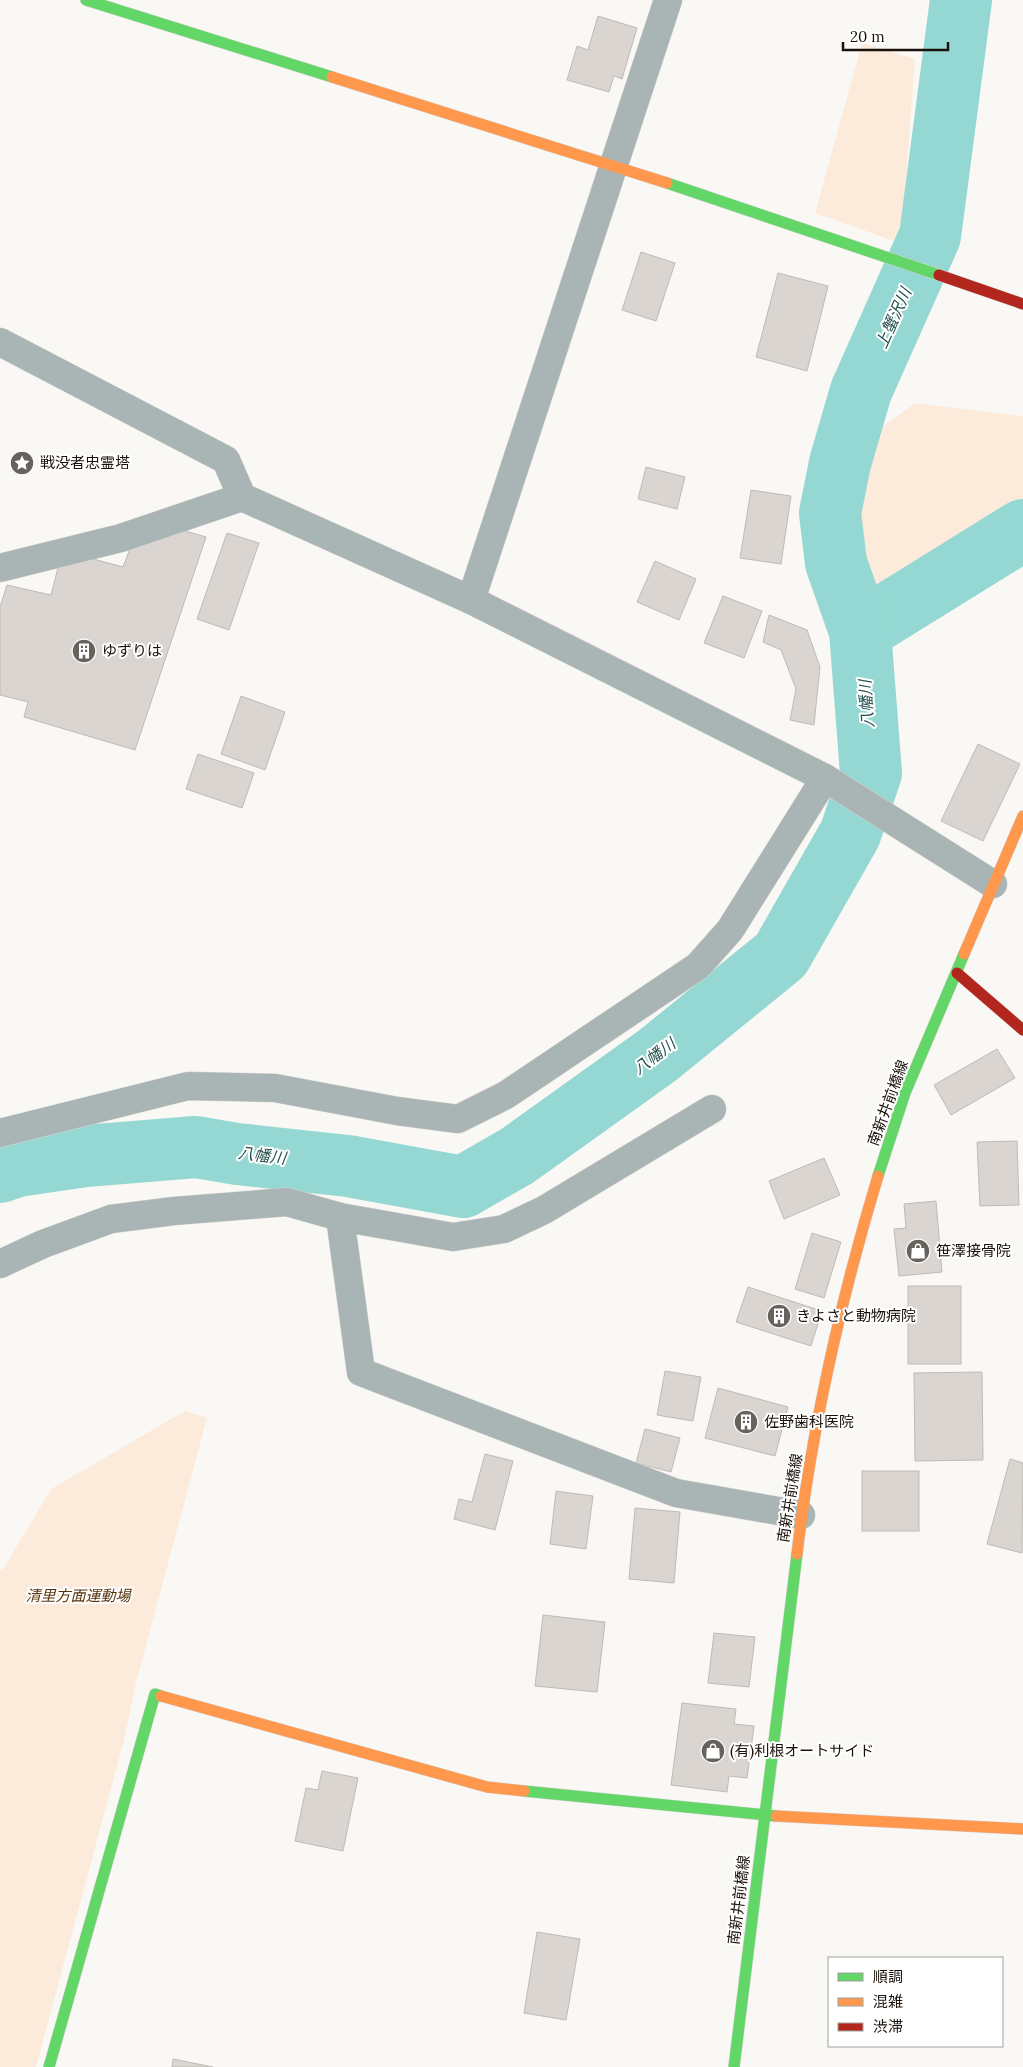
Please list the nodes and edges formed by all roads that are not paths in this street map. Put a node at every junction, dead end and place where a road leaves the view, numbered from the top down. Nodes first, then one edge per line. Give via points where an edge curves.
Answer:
1 (86, 0) edge
2 (668, 0) edge
3 (615, 165) junction
4 (1023, 304) edge
5 (0, 342) edge
6 (242, 497) junction
7 (0, 568) edge
8 (471, 600) junction
9 (831, 783) junction
10 (1023, 816) edge
11 (993, 884) junction
12 (957, 973) junction
13 (1023, 1030) edge
14 (712, 1110) dead end
15 (0, 1133) edge
16 (340, 1217) junction
17 (0, 1264) edge
18 (802, 1515) junction
19 (764, 1815) junction
20 (1023, 1829) edge
21 (49, 2067) edge
22 (734, 2067) edge

1 - 3 street
2 - 3 street
3 - 4 street
3 - 8 street
5 - 6 street via 226,460
6 - 7 street via 121,538
6 - 8 street
8 - 9 street
9 - 11 street
9 - 15 street via 730,930 698,966 506,1095 458,1119 275,1088 188,1086
10 - 11 street, 南新井前橋線
11 - 12 street, 南新井前橋線
12 - 13 street
12 - 18 street, 南新井前橋線 via 905,1093 857,1245 831,1352
14 - 16 street via 544,1210 504,1229 453,1237
16 - 17 street via 287,1202 112,1219 43,1244
16 - 18 street via 361,1372 676,1493
18 - 19 street, 南新井前橋線
19 - 20 street
19 - 21 street via 487,1787 155,1694
19 - 22 street, 南新井前橋線

